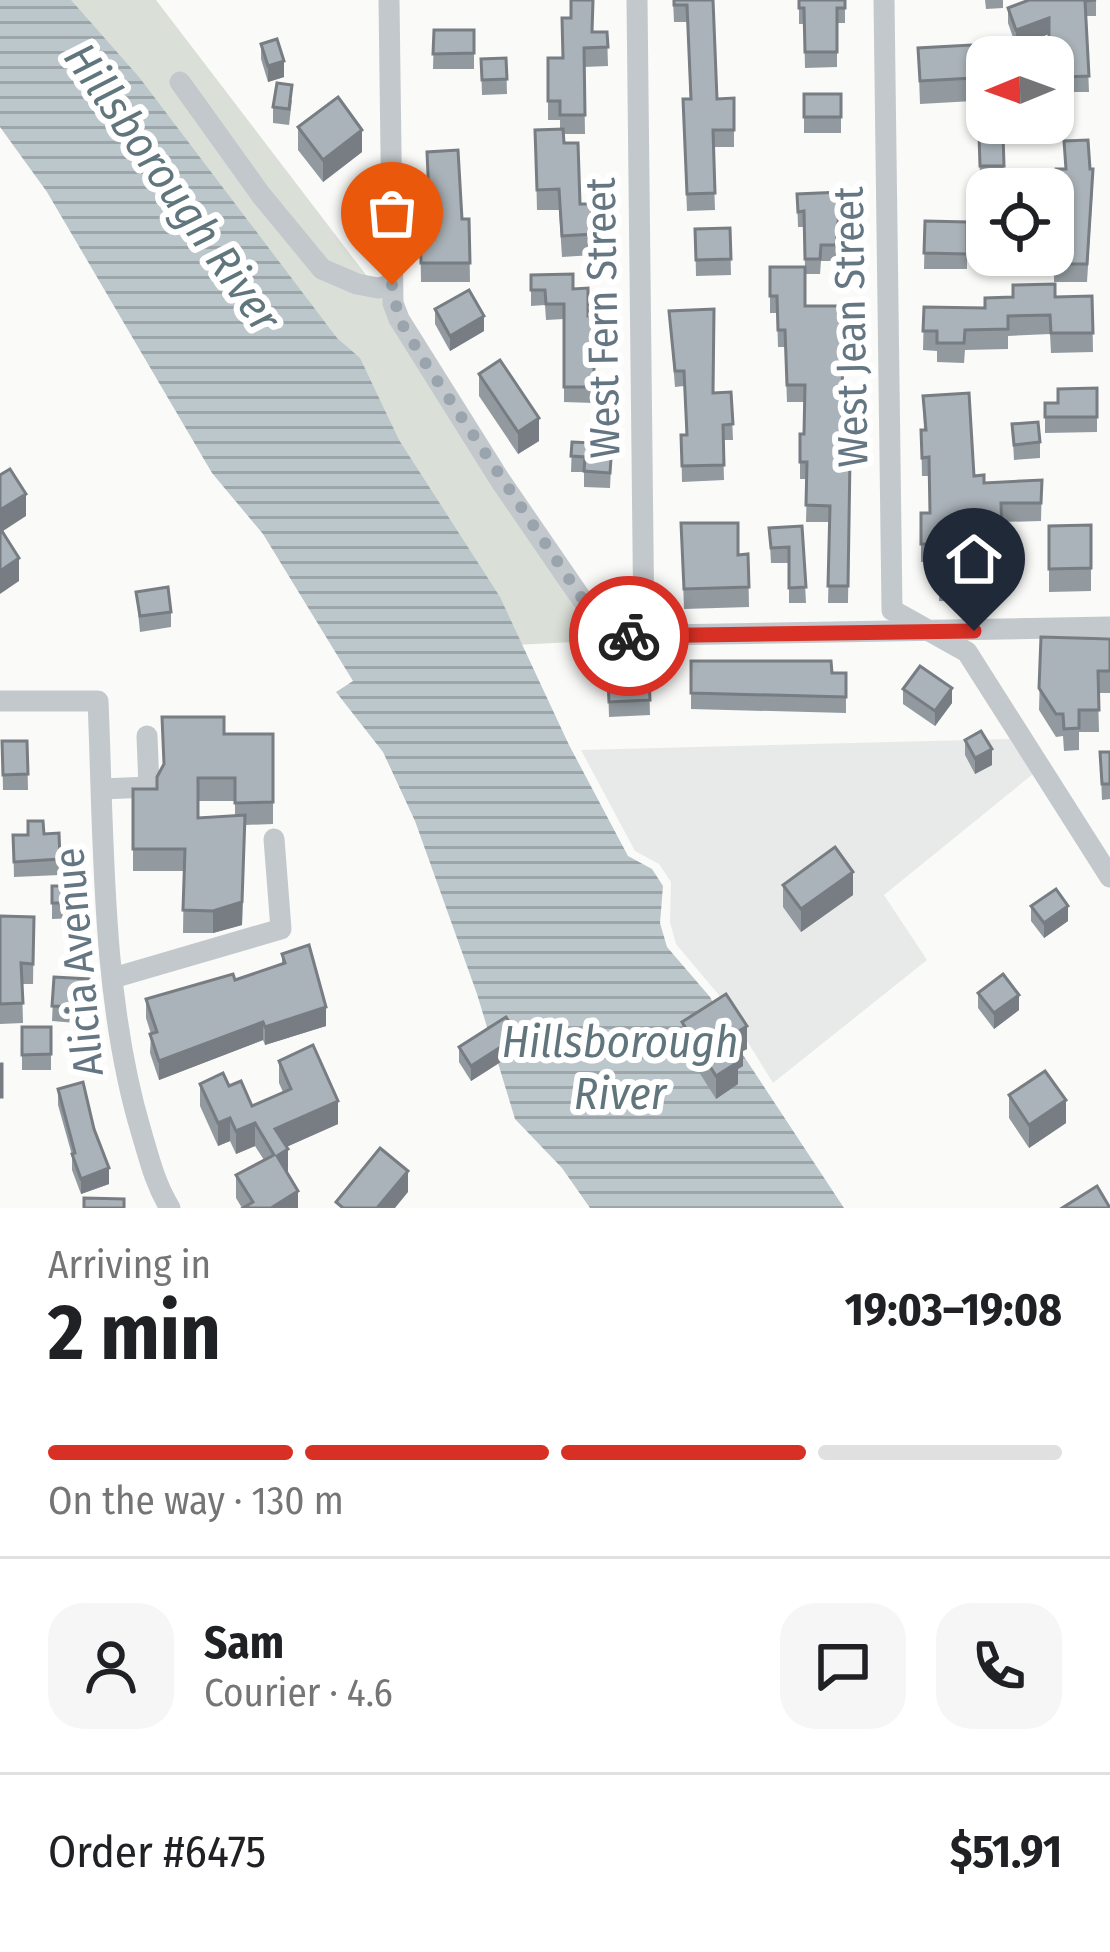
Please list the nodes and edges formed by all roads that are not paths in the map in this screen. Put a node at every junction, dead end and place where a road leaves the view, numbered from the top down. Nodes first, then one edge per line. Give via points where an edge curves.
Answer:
1 (389, 0) edge
2 (637, 0) edge
3 (884, 0) edge
4 (180, 82) dead end
5 (392, 285) junction
6 (1110, 627) edge
7 (928, 632) junction
8 (644, 636) junction
9 (0, 701) edge
10 (147, 736) dead end
11 (113, 789) junction
12 (274, 839) dead end
13 (1110, 877) edge
14 (113, 978) junction
15 (170, 1208) edge

1 - 5 street
2 - 8 street, West Fern Street
3 - 7 street, West Jean Street via 892,610
4 - 5 street via 322,269 357,284
5 - 8 street via 399,319 426,364 607,636
6 - 7 street
7 - 8 street
7 - 13 street via 967,652
9 - 11 street, Alicia Avenue via 98,701
10 - 11 street via 148,787
11 - 14 street, Alicia Avenue
12 - 14 street via 281,929
14 - 15 street, Alicia Avenue via 123,1073

